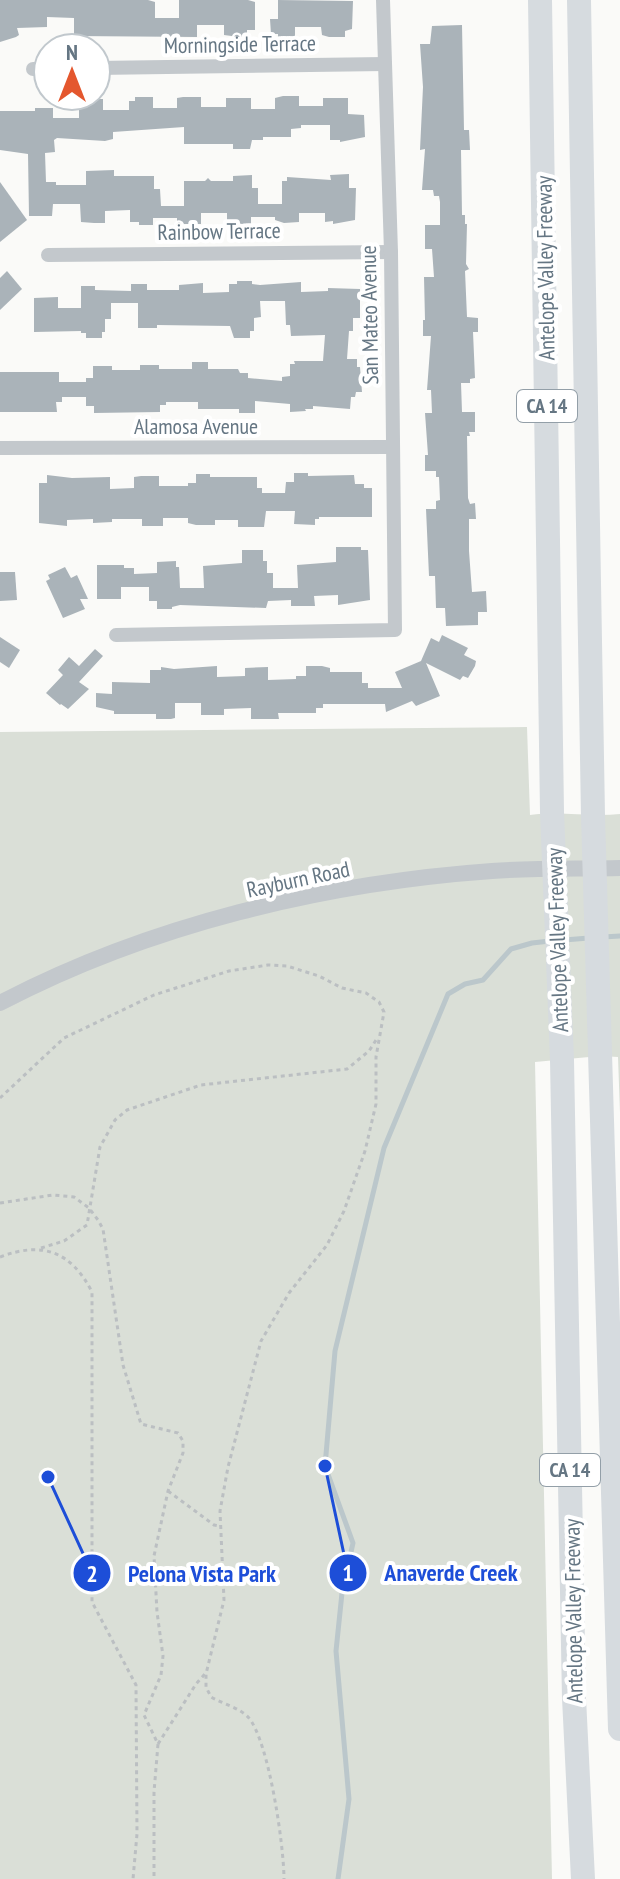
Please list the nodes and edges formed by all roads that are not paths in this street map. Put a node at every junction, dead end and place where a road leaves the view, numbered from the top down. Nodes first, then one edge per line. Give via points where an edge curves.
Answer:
1 (383, 0) edge
2 (540, 0) edge
3 (579, 0) edge
4 (385, 64) junction
5 (112, 68) edge
6 (391, 252) junction
7 (48, 255) dead end
8 (393, 447) junction
9 (0, 448) edge
10 (116, 635) dead end
11 (620, 868) edge
12 (0, 1003) edge
13 (620, 1729) edge
14 (583, 1879) edge

1 - 4 street, San Mateo Avenue
2 - 14 highway, Antelope Valley Freeway / CA 14 via 552,812
3 - 13 highway, Antelope Valley Freeway / CA 14 via 593,816
4 - 5 street, Morningside Terrace
4 - 6 street, San Mateo Avenue
6 - 7 street, Rainbow Terrace
6 - 8 street, San Mateo Avenue
8 - 9 street, Alamosa Avenue
8 - 10 street, San Mateo Avenue via 395,630
11 - 12 street, Rayburn Road via 415,879 262,908 109,955

